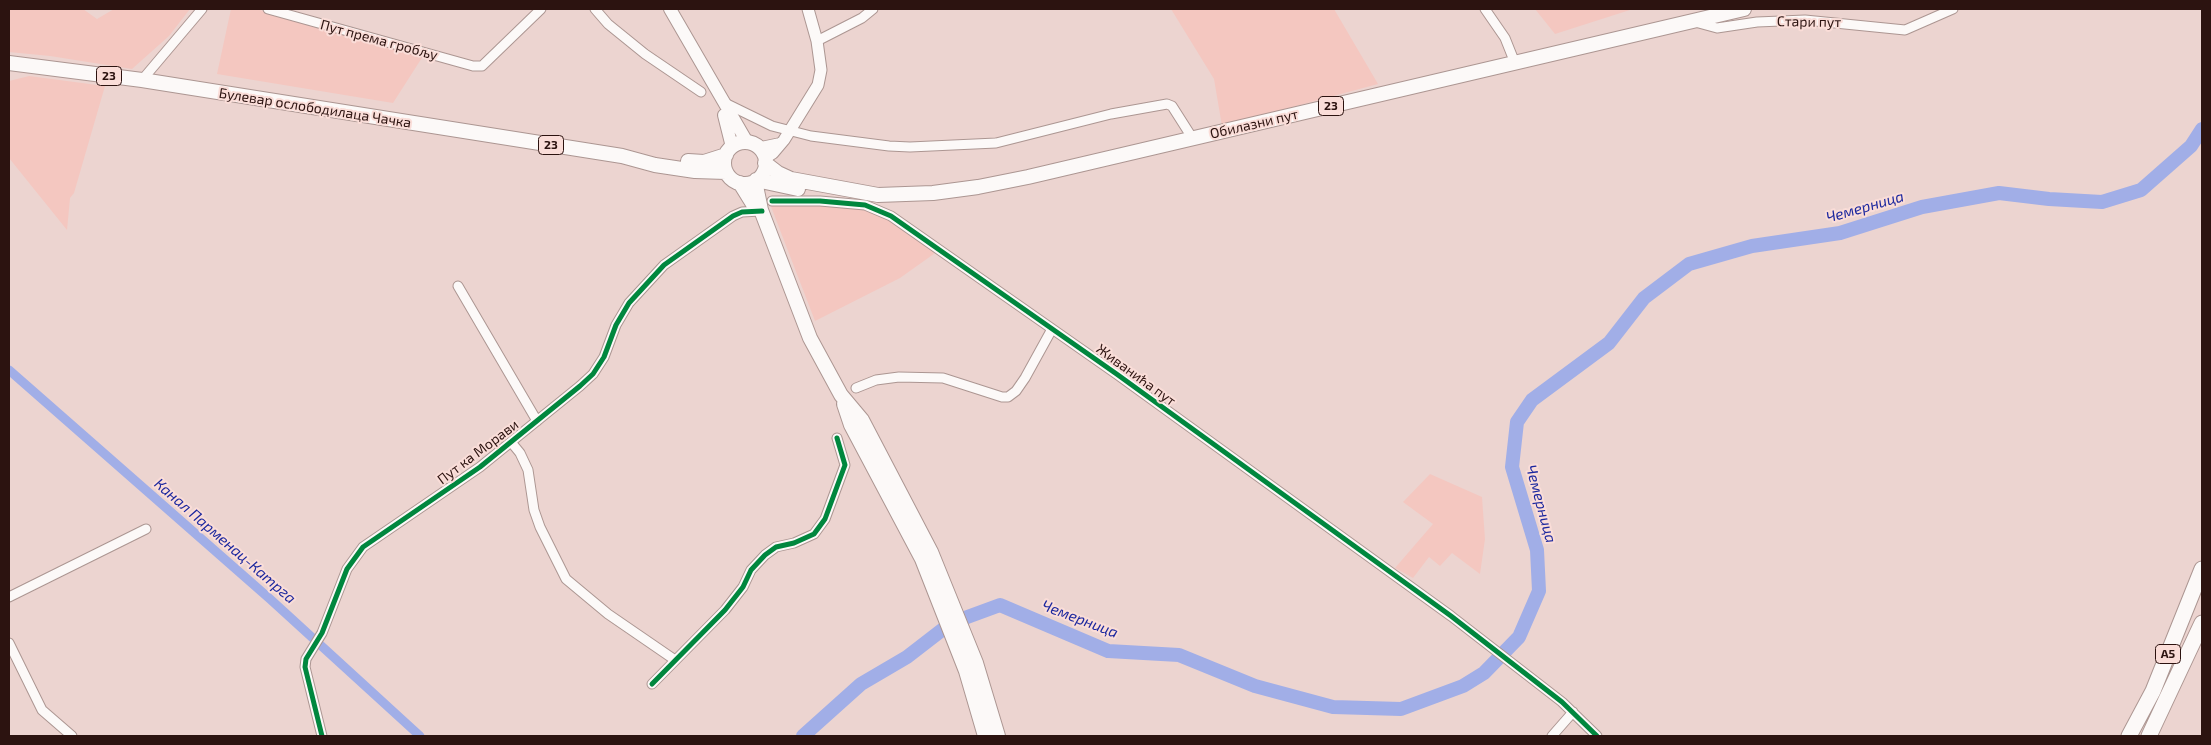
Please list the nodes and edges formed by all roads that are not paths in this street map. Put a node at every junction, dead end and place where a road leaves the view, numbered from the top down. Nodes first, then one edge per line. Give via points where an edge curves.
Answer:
1 (202, 9) edge
2 (268, 9) edge
3 (541, 9) edge
4 (594, 9) edge
5 (808, 9) edge
6 (873, 9) edge
7 (1485, 9) edge
8 (1744, 9) edge
9 (1953, 9) edge
10 (671, 11) edge
11 (1692, 21) junction
12 (817, 41) junction
13 (1514, 63) junction
14 (9, 64) edge
15 (142, 80) junction
16 (701, 92) dead end
17 (721, 104) junction
18 (789, 131) junction
19 (1193, 139) junction
20 (729, 151) junction
21 (759, 153) junction
22 (622, 156) junction
23 (726, 172) junction
24 (756, 180) junction
25 (740, 183) junction
26 (785, 186) junction
27 (872, 199) junction
28 (764, 206) junction
29 (733, 216) joint
30 (458, 286) dead end
31 (1052, 329) junction
32 (856, 388) dead end
33 (537, 421) junction
34 (838, 438) dead end
35 (511, 442) junction
36 (146, 529) dead end
37 (2202, 569) edge
38 (9, 597) edge
39 (2202, 623) edge
40 (9, 643) edge
41 (675, 660) junction
42 (971, 667) junction
43 (652, 684) dead end
44 (1573, 712) junction
45 (2151, 733) edge
46 (72, 736) edge
47 (322, 736) edge
48 (986, 736) edge
49 (998, 736) edge
50 (1552, 736) edge
51 (1597, 736) edge
52 (2129, 736) edge

1 - 15 street
2 - 3 street, Пут према гробљу via 473,66 482,66 489,61
4 - 16 street via 645,54
5 - 12 street
6 - 12 street
7 - 13 street via 1505,38
8 - 11 main road, Обилазни пут / 23
9 - 11 street, Стари пут via 1905,30 1805,20 1717,28
10 - 17 main road
11 - 13 main road, Обилазни пут / 23
12 - 18 street via 821,70 818,85
13 - 19 main road, Обилазни пут / 23
14 - 15 main road, Булевар ослободилаца Чачка / 23
15 - 22 main road, Булевар ослободилаца Чачка / 23
17 - 18 street
17 - 20 main road via 727,121
17 - 21 main road
18 - 19 street via 889,146 996,142 1166,104 1172,106
18 - 21 street via 776,150
19 - 27 main road, Обилазни пут / 23 via 978,187
20 - 21 main road, 23
20 - 22 main road, Булевар ослободилаца Чачка / 23 via 701,162
20 - 23 main road via 724,162
21 - 24 main road via 762,174
21 - 27 main road, 23 via 782,176
22 - 23 main road, Булевар ослободилаца Чачка / 23 via 655,165
23 - 25 main road
24 - 25 main road, 23
24 - 26 main road, 23
24 - 28 main road
25 - 28 main road via 753,204
26 - 27 main road, 23
26 - 28 main road via 772,193
27 - 28 street, Живанића пут
27 - 31 street, Живанића пут
28 - 29 street, Живанића пут
28 - 42 main road via 810,338 842,395 862,420 926,555
29 - 33 street, Пут ка Морави via 664,265 629,303 616,325 604,358 593,374
30 - 33 street
31 - 32 street via 1025,378 1008,397 943,378 899,377 876,380
31 - 44 street, Живанића пут via 1465,627
33 - 35 street, Пут ка Морави
34 - 41 street via 846,466 825,519 814,534 765,555 725,610
35 - 41 street via 520,452 528,470 534,510 566,579 608,614
35 - 47 street, Пут ка Морави via 363,547 347,569 319,638 307,655 305,667
36 - 38 street
37 - 52 highway, A5 via 2153,691
39 - 45 highway, A5
40 - 46 street via 42,710
41 - 43 street
42 - 48 main road
42 - 49 main road
44 - 50 street
44 - 51 street

